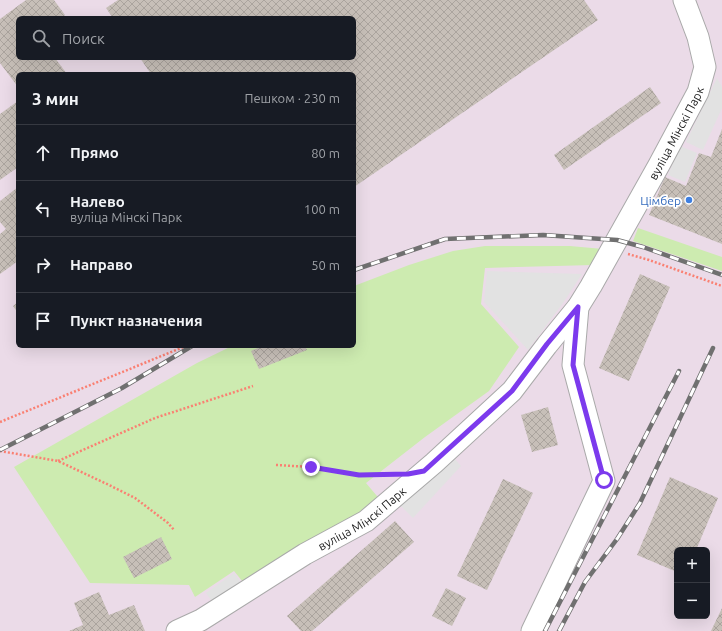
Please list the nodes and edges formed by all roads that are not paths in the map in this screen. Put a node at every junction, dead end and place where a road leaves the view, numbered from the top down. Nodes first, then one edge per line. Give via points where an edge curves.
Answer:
1 (684, 0) edge
2 (578, 307) junction
3 (177, 631) edge
4 (532, 631) edge

1 - 2 street, вуліца Мінскі Парк via 698,37 705,67 698,92 659,166
2 - 3 street, вуліца Мінскі Парк via 512,391 366,521 305,554 201,620
2 - 4 street via 573,365 604,480

